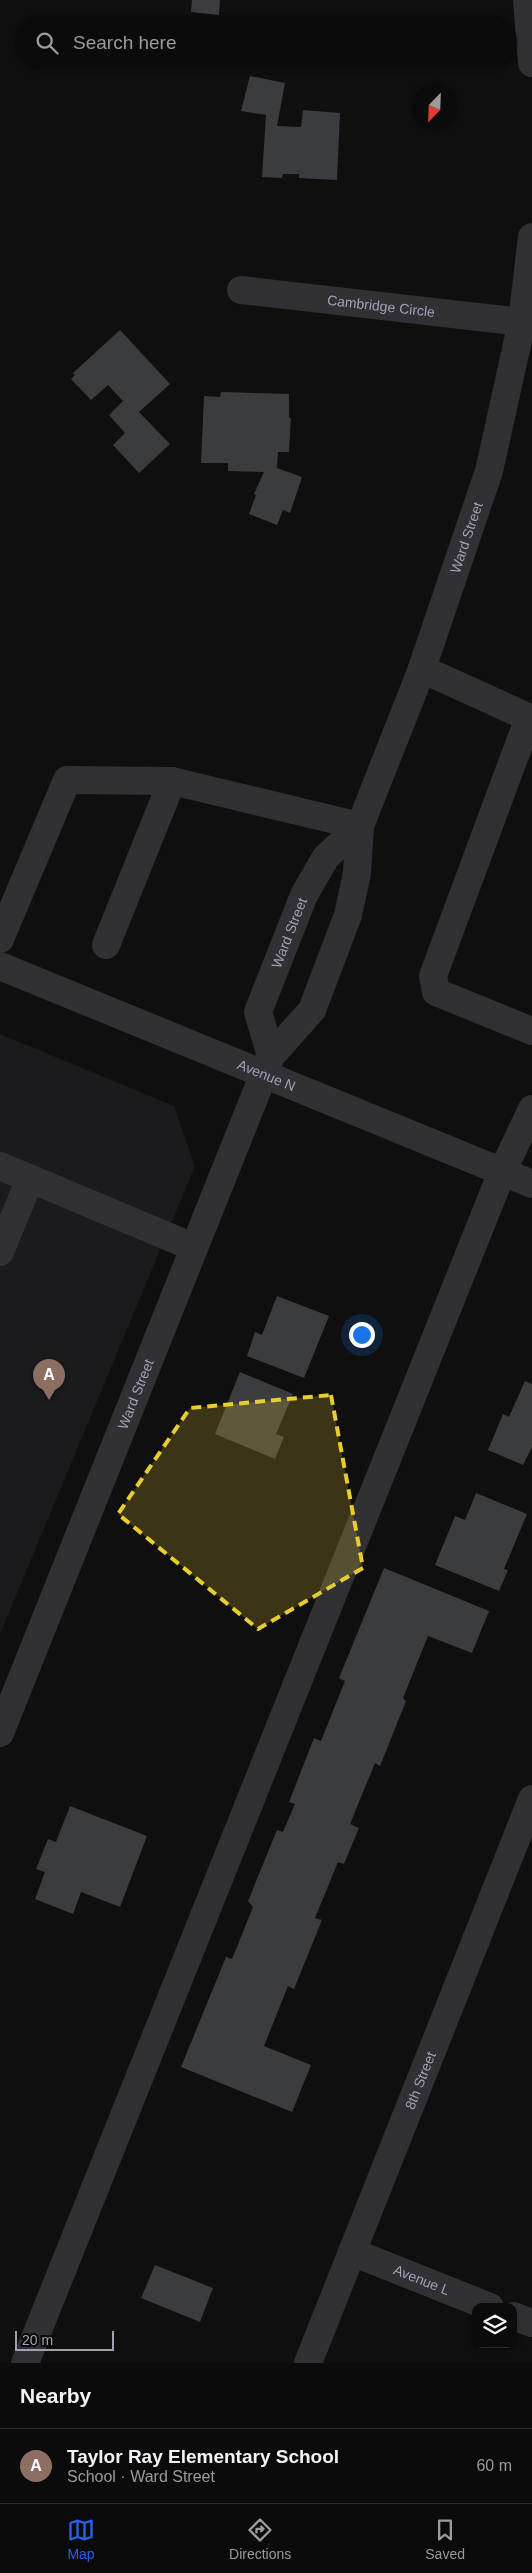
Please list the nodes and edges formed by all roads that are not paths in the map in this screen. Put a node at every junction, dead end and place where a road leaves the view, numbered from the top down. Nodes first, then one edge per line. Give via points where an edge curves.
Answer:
1 (527, 0) edge
2 (532, 63) edge
3 (532, 237) edge
4 (241, 290) dead end
5 (522, 322) junction
6 (422, 668) junction
7 (532, 719) edge
8 (532, 726) edge
9 (172, 781) junction
10 (360, 826) junction
11 (0, 939) edge
12 (106, 945) dead end
13 (0, 966) edge
14 (532, 1031) edge
15 (268, 1065) junction
16 (532, 1109) edge
17 (0, 1166) edge
18 (502, 1172) junction
19 (30, 1179) junction
20 (532, 1184) edge
21 (193, 1248) junction
22 (0, 1252) edge
23 (0, 1732) edge
24 (532, 1799) edge
25 (352, 2252) junction
26 (480, 2303) edge
27 (517, 2317) edge
28 (532, 2323) edge
29 (25, 2363) edge
30 (308, 2363) edge

1 - 2 street
3 - 5 street, Ward Street
4 - 5 street, Cambridge Circle
5 - 6 street, Ward Street via 489,471
6 - 7 street
6 - 10 street, Ward Street
8 - 14 street via 524,731 433,976 436,992
9 - 10 street
9 - 11 street via 67,780
9 - 12 street
10 - 15 street, Ward Street via 357,873 348,915 312,1010
10 - 15 street, Ward Street via 326,857 304,895 258,1012
13 - 15 street, Avenue N
15 - 18 street, Avenue N
15 - 21 street, Ward Street
16 - 18 street
17 - 19 street
18 - 20 street, Avenue N
18 - 29 street
19 - 21 street
19 - 22 street
21 - 23 street, Ward Street
24 - 25 street, 8th Street
25 - 26 street, Avenue L
25 - 30 street, 8th Street
27 - 28 street

